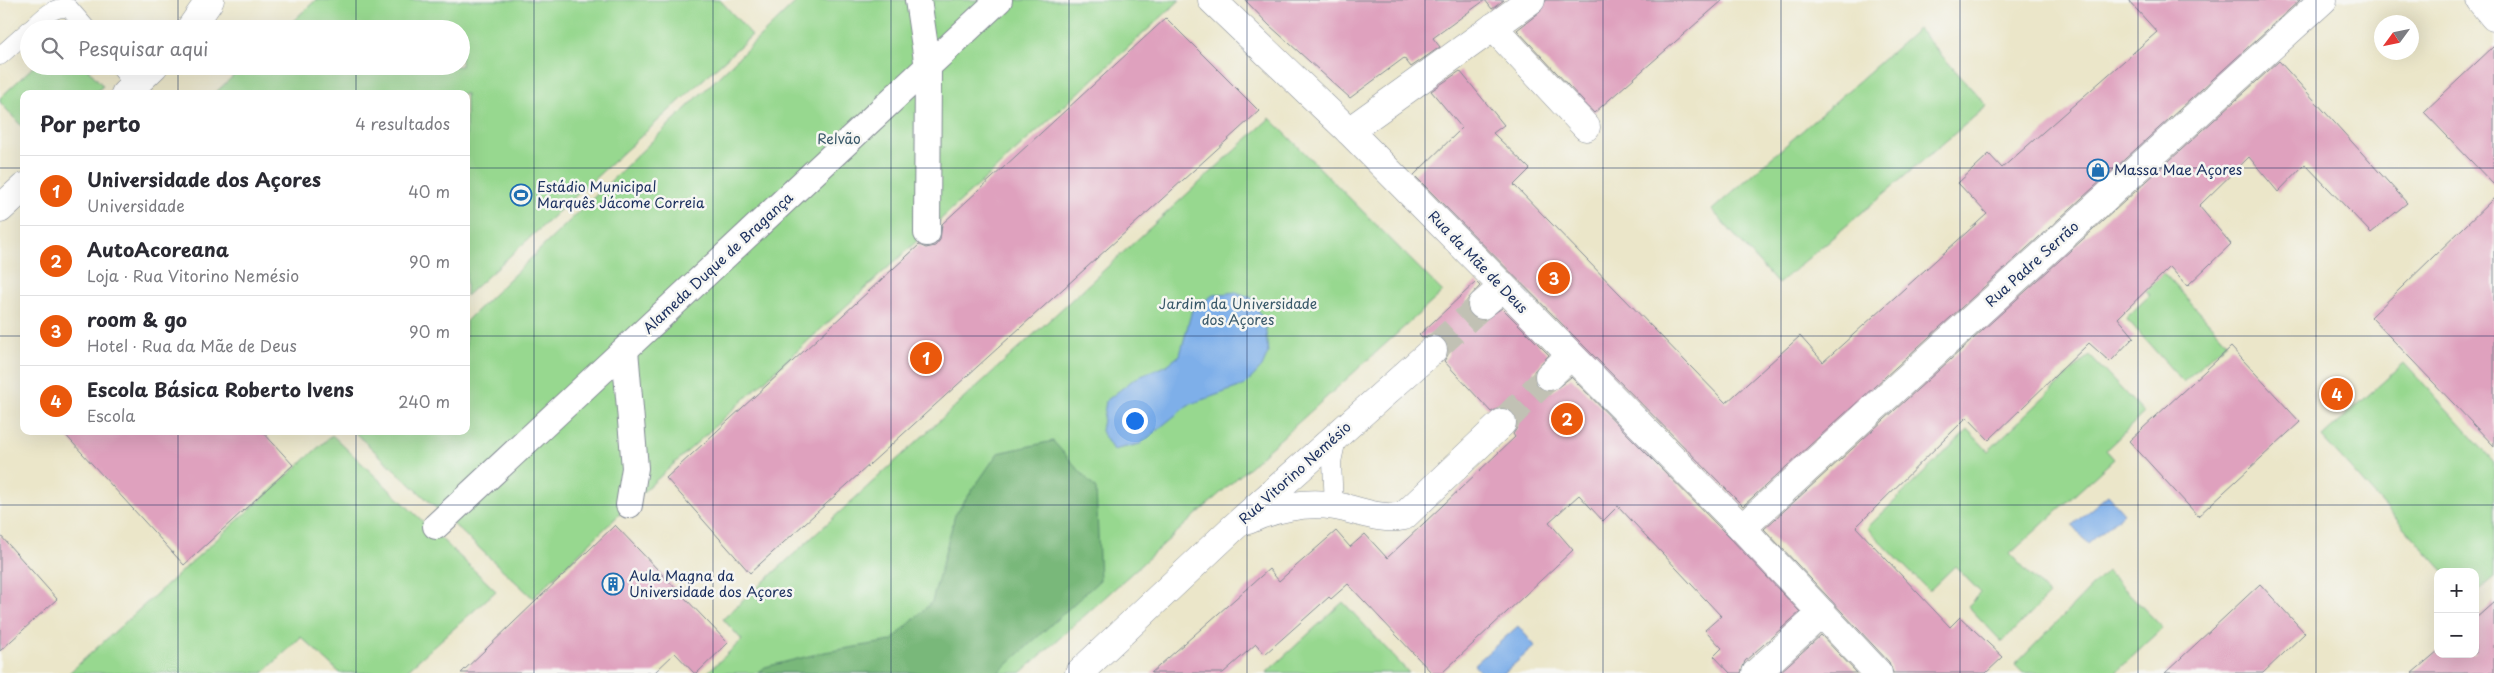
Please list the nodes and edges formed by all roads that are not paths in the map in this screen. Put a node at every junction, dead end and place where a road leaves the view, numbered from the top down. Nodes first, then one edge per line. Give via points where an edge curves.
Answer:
1 (210, 0) edge
2 (918, 0) edge
3 (999, 0) edge
4 (1212, 0) edge
5 (1531, 0) edge
6 (2323, 0) edge
7 (2480, 0) edge
8 (2494, 17) edge
9 (41, 20) edge
10 (79, 20) edge
11 (196, 20) edge
12 (1493, 27) junction
13 (20, 39) edge
14 (0, 56) edge
15 (928, 67) junction
16 (138, 75) edge
17 (126, 82) edge
18 (1586, 127) dead end
19 (1349, 131) junction
20 (20, 192) edge
21 (0, 209) edge
22 (927, 233) dead end
23 (1503, 287) junction
24 (1482, 305) tunnel mouth
25 (625, 350) junction
26 (1433, 350) tunnel mouth
27 (1570, 356) junction
28 (1549, 376) tunnel mouth
29 (1502, 423) tunnel mouth
30 (1338, 434) junction
31 (629, 505) dead end
32 (1334, 506) junction
33 (436, 526) dead end
34 (1233, 528) junction
35 (1742, 528) junction
36 (1822, 613) junction
37 (1079, 673) edge
38 (1756, 673) edge
39 (1878, 673) edge

1 - 11 street
2 - 15 street
3 - 15 street, Alameda Duque de Bragança
4 - 19 street, Rua da Mãe de Deus
5 - 12 street
6 - 35 street, Rua Padre Serrão
7 - 8 street
9 - 10 lane via 60,7 69,8
12 - 18 street
12 - 19 street
13 - 14 lane
15 - 22 street
15 - 25 street, Alameda Duque de Bragança
16 - 17 street
19 - 23 street, Rua da Mãe de Deus
20 - 21 street
23 - 24 street
23 - 27 street, Rua da Mãe de Deus
25 - 31 street via 635,468
25 - 33 street, Alameda Duque de Bragança
26 - 30 street, Rua Vitorino Nemésio
27 - 28 street
27 - 35 street, Rua da Mãe de Deus
29 - 32 street, Rua Vitorino Nemésio via 1404,516 1379,517
30 - 32 lane via 1332,462
30 - 34 street, Rua Vitorino Nemésio
32 - 34 street, Rua Vitorino Nemésio via 1293,506 1263,513
34 - 37 street
35 - 36 street, Rua da Mãe de Deus
36 - 38 street
36 - 39 street, Rua da Mãe de Deus

